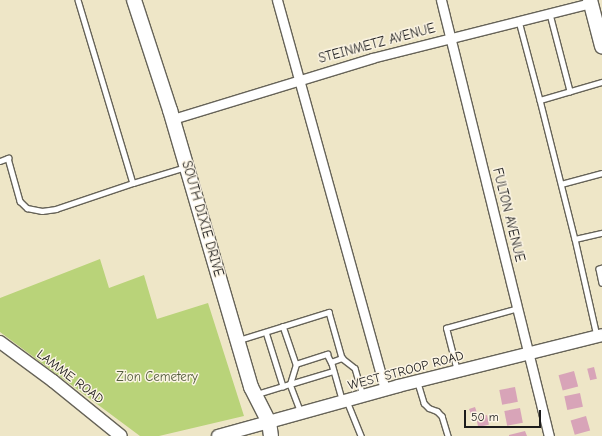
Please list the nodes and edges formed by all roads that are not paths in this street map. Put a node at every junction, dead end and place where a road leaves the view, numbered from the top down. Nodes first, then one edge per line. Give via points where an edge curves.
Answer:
1 (78, 0) edge
2 (134, 0) edge
3 (277, 0) edge
4 (441, 0) edge
5 (593, 1) edge
6 (550, 14) junction
7 (519, 21) junction
8 (450, 37) junction
9 (602, 46) edge
10 (299, 79) junction
11 (602, 82) edge
12 (570, 91) junction
13 (540, 100) junction
14 (173, 119) junction
15 (0, 161) edge
16 (187, 166) junction
17 (602, 173) edge
18 (133, 183) junction
19 (561, 184) junction
20 (602, 233) edge
21 (575, 239) junction
22 (602, 268) edge
23 (602, 283) edge
24 (518, 308) junction
25 (283, 326) junction
26 (266, 332) junction
27 (600, 335) edge
28 (238, 341) junction
29 (0, 342) edge
30 (529, 352) junction
31 (342, 358) junction
32 (331, 362) junction
33 (296, 364) junction
34 (333, 371) junction
35 (457, 371) junction
36 (417, 381) junction
37 (290, 384) junction
38 (283, 386) junction
39 (385, 389) junction
40 (255, 394) junction
41 (363, 396) junction
42 (345, 402) junction
43 (301, 413) junction
44 (269, 422) junction
45 (119, 435) edge
46 (218, 436) edge
47 (271, 436) edge
48 (361, 436) edge
49 (448, 436) edge
50 (549, 436) edge

1 - 18 lane
2 - 14 main road, SOUTH DIXIE DRIVE
3 - 10 street
4 - 8 street, FULTON AVENUE
5 - 6 street, STEINMETZ AVENUE
5 - 9 main road
6 - 7 street, STEINMETZ AVENUE
6 - 12 lane
7 - 8 street, STEINMETZ AVENUE
7 - 13 lane
8 - 10 street, STEINMETZ AVENUE
8 - 24 street, FULTON AVENUE
10 - 14 street, STEINMETZ AVENUE
10 - 39 street
11 - 12 lane
12 - 13 lane
13 - 19 lane
14 - 16 main road, SOUTH DIXIE DRIVE
15 - 18 lane via 8,158 20,201 28,208 56,209
16 - 18 lane
16 - 28 main road, SOUTH DIXIE DRIVE
17 - 19 lane
19 - 21 lane
20 - 21 lane
21 - 27 lane
22 - 23 lane via 599,269
24 - 30 street, FULTON AVENUE
24 - 35 lane via 446,328
25 - 26 lane
25 - 31 lane via 329,312
25 - 33 lane
26 - 28 lane
26 - 38 lane
27 - 30 main road, WEST STROOP ROAD
28 - 40 main road, SOUTH DIXIE DRIVE
29 - 45 main road, LAMME ROAD
30 - 35 main road, WEST STROOP ROAD
30 - 50 street, FULTON AVENUE
31 - 32 lane
31 - 41 lane via 355,368
32 - 33 lane via 327,354
32 - 34 lane
33 - 37 lane
34 - 37 lane
34 - 42 lane
35 - 36 main road, WEST STROOP ROAD
36 - 39 main road, WEST STROOP ROAD
36 - 49 lane via 424,403 442,416
37 - 38 lane
37 - 43 lane
38 - 40 lane
39 - 41 main road, WEST STROOP ROAD
40 - 44 main road, SOUTH DIXIE DRIVE
41 - 42 main road, WEST STROOP ROAD
42 - 43 main road, WEST STROOP ROAD
42 - 48 lane
43 - 44 main road, WEST STROOP ROAD
44 - 46 main road, WEST STROOP ROAD
44 - 47 main road, SOUTH DIXIE DRIVE

